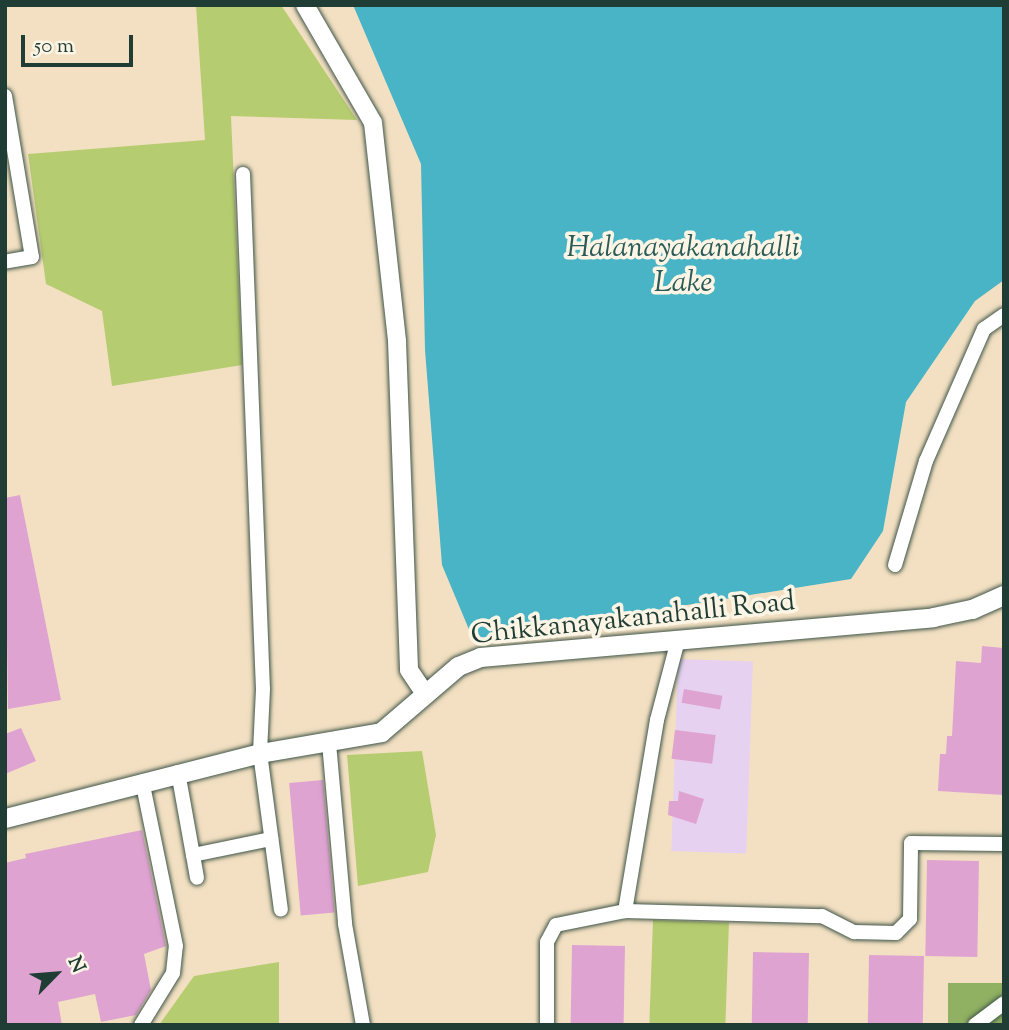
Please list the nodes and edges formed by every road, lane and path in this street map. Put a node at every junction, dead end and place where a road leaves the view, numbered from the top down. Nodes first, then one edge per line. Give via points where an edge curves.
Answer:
1 (305, 5) edge
2 (5, 96) edge
3 (12, 173) edge
4 (243, 174) dead end
5 (5, 262) edge
6 (1004, 315) edge
7 (895, 565) dead end
8 (1004, 595) edge
9 (678, 640) junction
10 (424, 692) junction
11 (329, 743) junction
12 (260, 753) junction
13 (178, 772) junction
14 (142, 781) junction
15 (5, 818) edge
16 (271, 839) junction
17 (1004, 844) edge
18 (193, 855) junction
19 (197, 878) dead end
20 (281, 910) dead end
21 (625, 911) junction
22 (1004, 1003) edge
23 (141, 1025) edge
24 (363, 1025) edge
25 (547, 1025) edge
26 (975, 1025) edge

1 - 10 street via 373,123 397,341 409,670
2 - 3 street
3 - 5 street via 32,257
4 - 12 street via 262,689
6 - 7 street via 984,329 926,461
8 - 9 main road, Chikkanayakanahalli Road via 972,609 933,617
9 - 10 main road, Chikkanayakanahalli Road via 480,657 458,666
9 - 21 street via 657,720
10 - 11 main road, Chikkanayakanahalli Road via 396,723 381,732
11 - 12 main road, Chikkanayakanahalli Road
11 - 24 street via 345,924
12 - 13 main road, Chikkanayakanahalli Road
12 - 16 street
13 - 14 main road, Chikkanayakanahalli Road
13 - 18 street
14 - 15 main road, Chikkanayakanahalli Road
14 - 23 street via 177,946 173,973
16 - 18 street
16 - 20 street
17 - 21 street via 911,843 910,919 896,933 854,932 822,916
18 - 19 street
21 - 25 street via 556,925 547,942
22 - 26 street

